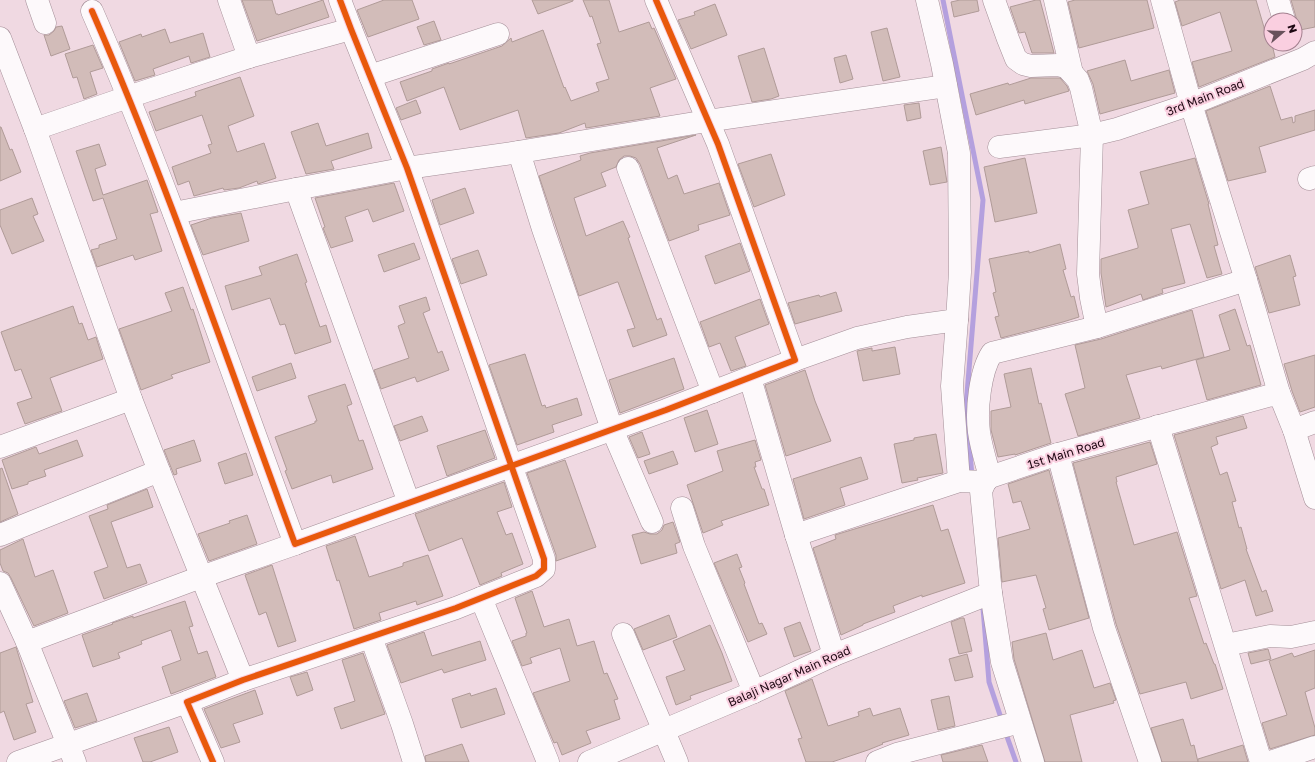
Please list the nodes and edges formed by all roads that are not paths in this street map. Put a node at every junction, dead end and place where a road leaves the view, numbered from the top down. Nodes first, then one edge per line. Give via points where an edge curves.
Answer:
1 (37, 0) edge
2 (229, 0) edge
3 (340, 0) edge
4 (656, 0) edge
5 (927, 0) edge
6 (994, 0) edge
7 (1055, 0) edge
8 (1162, 0) edge
9 (1278, 0) edge
10 (92, 11) dead end
11 (1282, 12) edge
12 (45, 22) dead end
13 (351, 29) junction
14 (498, 34) dead end
15 (0, 38) edge
16 (1304, 52) edge
17 (249, 57) junction
18 (1072, 73) junction
19 (370, 76) junction
20 (946, 86) junction
21 (128, 97) junction
22 (1191, 104) junction
23 (707, 121) junction
24 (35, 129) junction
25 (1092, 135) junction
26 (999, 147) dead end
27 (519, 152) junction
28 (407, 168) junction
29 (628, 168) dead end
30 (296, 189) junction
31 (174, 214) junction
32 (1246, 280) junction
33 (957, 320) junction
34 (1097, 327) junction
35 (795, 360) junction
36 (750, 378) junction
37 (713, 392) junction
38 (1279, 393) junction
39 (132, 400) junction
40 (1315, 422) edge
41 (1158, 426) junction
42 (612, 429) junction
43 (1294, 430) junction
44 (0, 447) edge
45 (1058, 454) junction
46 (512, 466) junction
47 (159, 471) junction
48 (975, 481) junction
49 (1315, 498) edge
50 (409, 503) junction
51 (682, 508) dead end
52 (652, 522) dead end
53 (0, 535) edge
54 (796, 535) junction
55 (295, 544) junction
56 (201, 577) junction
57 (0, 583) edge
58 (984, 595) junction
59 (481, 598) junction
60 (1315, 632) edge
61 (623, 634) dead end
62 (372, 637) junction
63 (27, 642) junction
64 (1226, 645) junction
65 (834, 655) junction
66 (243, 680) junction
67 (754, 692) junction
68 (187, 702) junction
69 (1010, 724) junction
70 (663, 731) junction
71 (1315, 746) edge
72 (72, 753) edge
73 (899, 758) edge
74 (18, 762) edge
75 (213, 762) edge
76 (414, 762) edge
77 (548, 762) edge
78 (589, 762) edge
79 (676, 762) edge
80 (877, 762) edge
81 (1033, 762) edge
82 (1150, 762) edge
83 (1261, 762) edge
84 (1270, 762) edge

1 - 12 street
2 - 17 street
3 - 13 street
4 - 23 street
5 - 20 street
6 - 18 street via 1016,59 1030,66 1058,65
7 - 18 street
8 - 22 street
9 - 11 street
10 - 21 street
13 - 17 street
13 - 19 street
14 - 19 street
15 - 24 street
16 - 22 street, 3rd Main Road
17 - 21 street
18 - 25 street via 1081,88
19 - 28 street
20 - 23 street
20 - 33 street via 959,153 960,272
21 - 24 street
21 - 31 street
22 - 25 street, 3rd Main Road
22 - 32 street
23 - 27 street
23 - 35 street via 718,144
24 - 39 street
25 - 26 street, 3rd Main Road
25 - 34 street via 1088,274
27 - 28 street
27 - 42 street
28 - 30 street
28 - 46 street
29 - 37 street
30 - 31 street
30 - 50 street
31 - 55 street
32 - 34 street
32 - 38 street
33 - 35 street via 857,338
33 - 48 street via 952,386
34 - 48 street via 992,353 984,373 978,410
35 - 36 street
36 - 37 street
36 - 54 street
37 - 42 street
38 - 41 street, 1st Main Road
38 - 43 street
39 - 44 street
39 - 47 street
40 - 43 street
41 - 45 street, 1st Main Road
41 - 64 street
42 - 46 street
42 - 52 street
43 - 49 street
45 - 48 street, 1st Main Road
45 - 82 street via 1104,628
46 - 50 street
46 - 59 street via 544,559 544,569 536,576
47 - 53 street
47 - 56 street
48 - 54 street, 1st Main Road
48 - 58 street via 981,491
50 - 55 street
51 - 67 street via 694,546
54 - 65 street
55 - 56 street
56 - 63 street
56 - 66 street
57 - 63 street
58 - 65 street, Balaji Nagar Main Road
58 - 69 street via 1002,662
59 - 62 street
59 - 77 street
60 - 64 street via 1291,637 1270,636
61 - 70 street
62 - 66 street
62 - 76 street
63 - 72 street
64 - 83 street
65 - 67 street, Balaji Nagar Main Road
66 - 68 street
67 - 70 street, Balaji Nagar Main Road
68 - 72 street
68 - 75 street
69 - 73 street
69 - 81 street
70 - 78 street, Balaji Nagar Main Road
70 - 79 street
71 - 84 street
72 - 74 street
73 - 80 street

